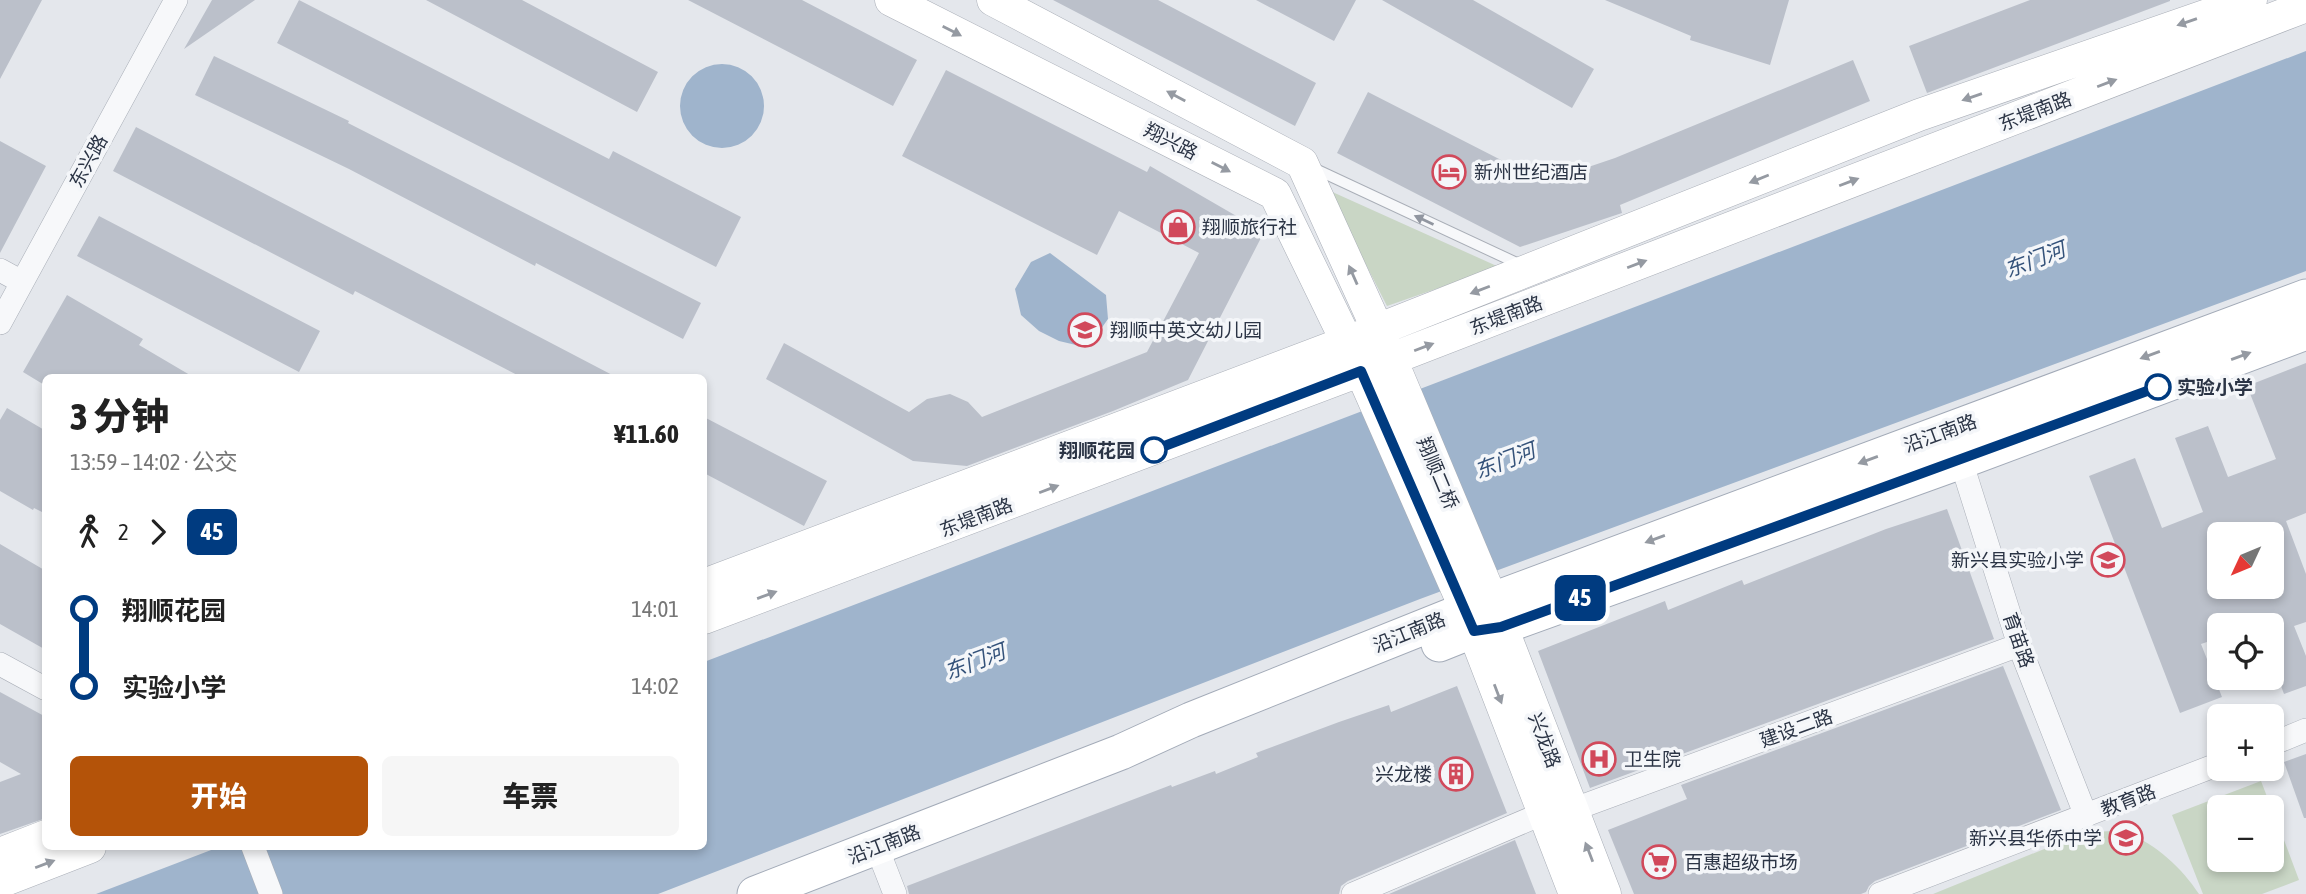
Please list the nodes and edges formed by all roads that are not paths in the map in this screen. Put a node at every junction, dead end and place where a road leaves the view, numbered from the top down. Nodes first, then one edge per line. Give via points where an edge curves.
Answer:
1 (176, 0) edge
2 (891, 0) edge
3 (993, 0) edge
4 (2263, 6) edge
5 (2306, 6) edge
6 (1301, 163) junction
7 (0, 270) edge
8 (1530, 270) junction
9 (22, 282) junction
10 (2306, 297) edge
11 (0, 323) edge
12 (1377, 328) junction
13 (2306, 332) edge
14 (1347, 342) junction
15 (1391, 359) junction
16 (1361, 371) junction
17 (1961, 461) junction
18 (707, 584) edge
19 (1479, 608) junction
20 (707, 617) edge
21 (2019, 645) junction
22 (0, 664) edge
23 (42, 687) edge
24 (2306, 730) edge
25 (2284, 739) edge
26 (2207, 769) edge
27 (1558, 812) junction
28 (2086, 816) junction
29 (42, 838) edge
30 (82, 850) edge
31 (254, 850) edge
32 (0, 854) edge
33 (889, 878) edge
34 (0, 882) edge
35 (271, 894) edge
36 (755, 894) edge
37 (801, 894) edge
38 (1353, 894) edge
39 (1575, 894) edge
40 (1605, 894) edge
41 (1880, 894) edge

1 - 9 street, 东兴路
2 -> 14 main road, 翔兴路 via 1275,194
6 -> 3 main road
4 - 5 main road, 东堤南路
4 -> 8 main road, 东堤南路 via 1919,116
15 -> 4 main road, 东堤南路
8 -> 6 lane
12 -> 6 main road
7 - 9 street
8 -> 12 main road, 东堤南路
9 - 11 street, 东兴路
10 -> 19 main road, 沿江南路
12 - 14 main road, 东堤南路
12 - 15 main road
17 -> 13 main road, 沿江南路
14 - 16 main road, 翔兴路
14 - 18 main road, 东堤南路
15 - 16 main road, 东堤南路
15 - 19 main road, 翔顺二桥
16 - 19 main road, 翔顺二桥
20 -> 16 main road, 东堤南路
17 - 19 main road, 沿江南路
17 - 21 street, 育苗路
19 - 27 main road, 兴龙路
19 - 33 main road, 沿江南路
19 - 36 main road, 沿江南路
21 - 27 street, 建设二路
21 - 28 street, 育苗路
22 - 23 street
24 - 25 street
26 - 28 street, 教育路
27 - 38 street, 建设二路
27 - 39 main road, 兴龙路
40 -> 27 main road, 兴龙路
28 - 41 street, 教育路
29 - 32 main road
34 -> 30 main road
31 - 35 street
33 - 37 main road, 沿江南路

